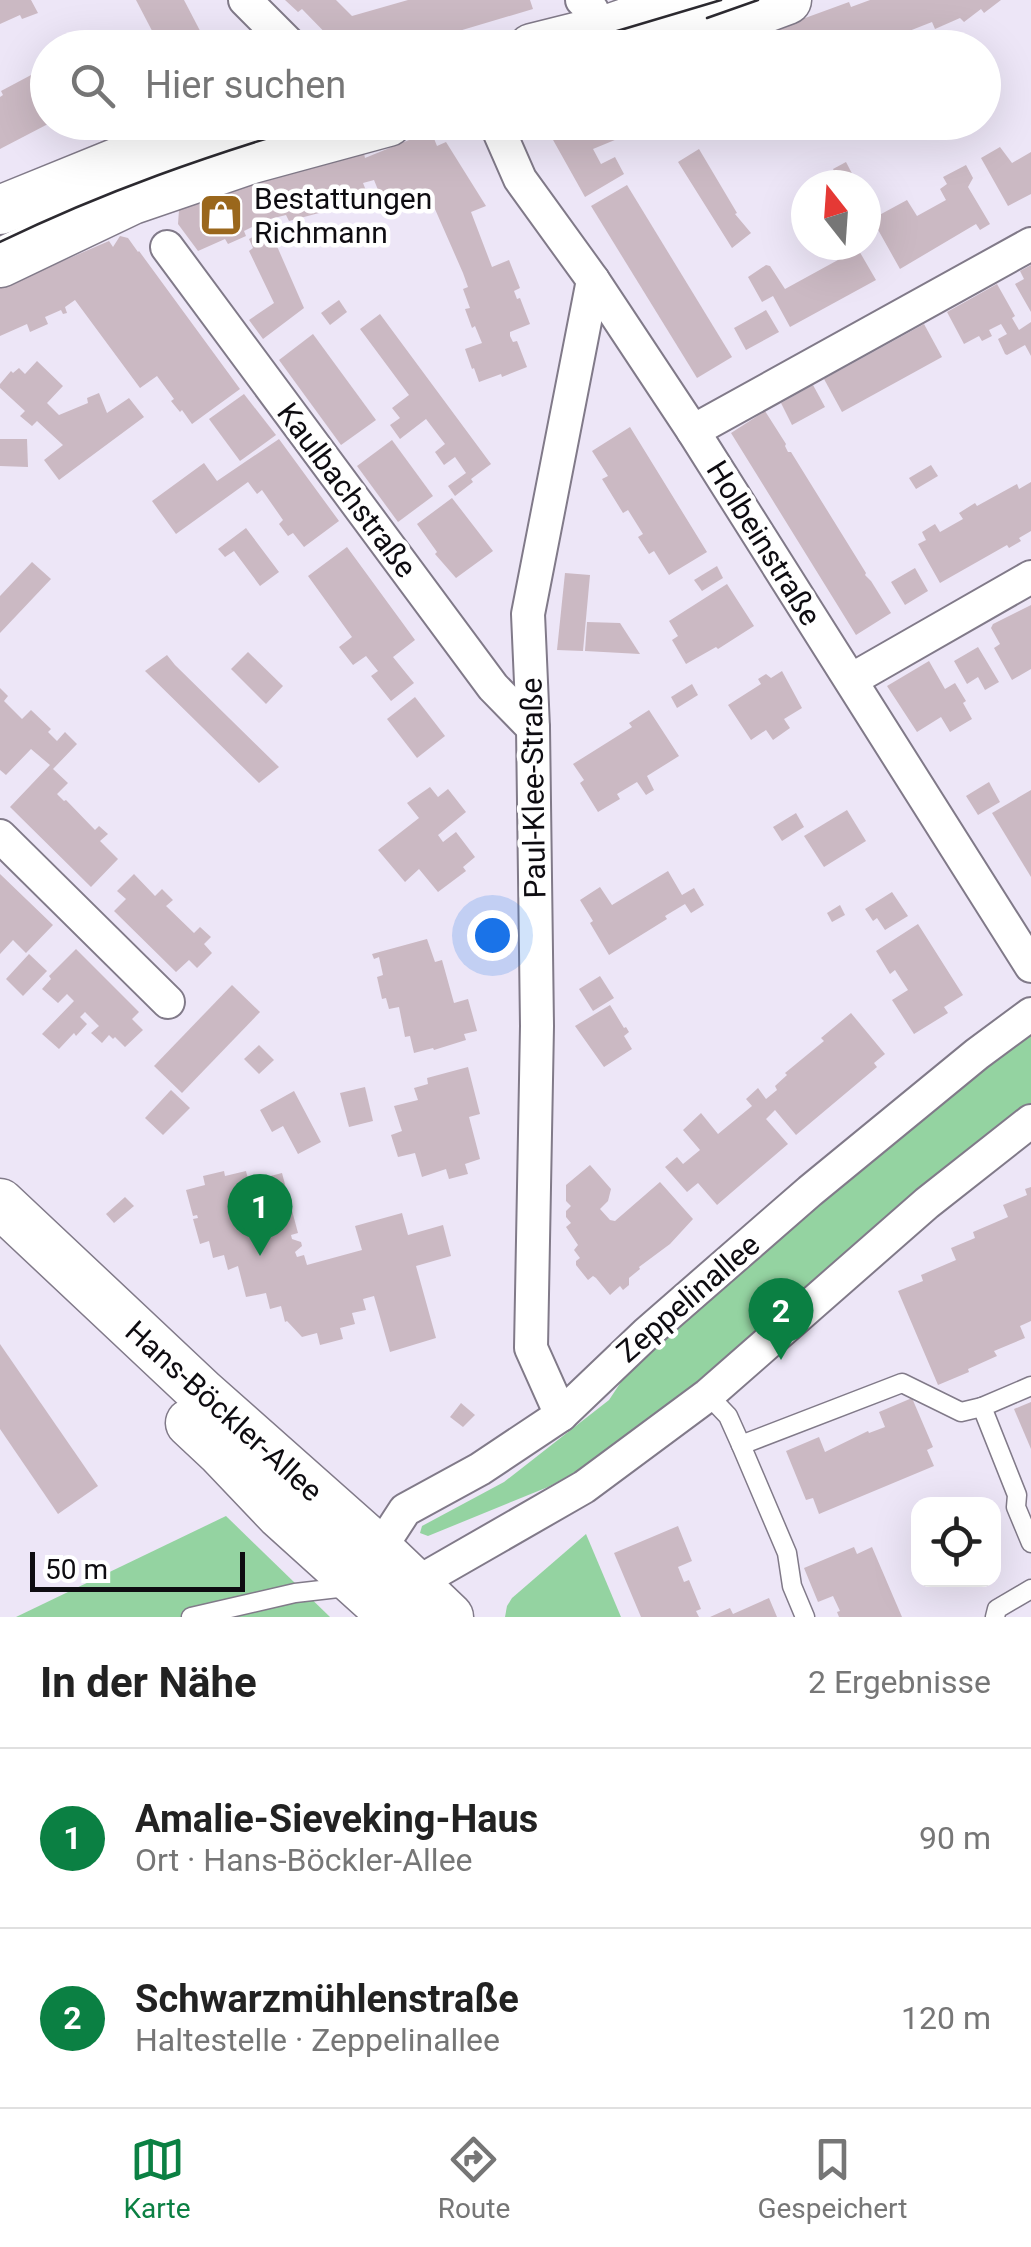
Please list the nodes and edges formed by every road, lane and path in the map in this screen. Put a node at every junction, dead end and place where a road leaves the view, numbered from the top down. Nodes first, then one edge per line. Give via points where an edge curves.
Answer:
1 (246, 0) edge
2 (692, 0) edge
3 (787, 0) edge
4 (275, 30) edge
5 (604, 30) edge
6 (704, 30) edge
7 (183, 140) edge
8 (313, 140) edge
9 (502, 140) edge
10 (0, 210) edge
11 (1031, 244) edge
12 (166, 246) dead end
13 (0, 263) edge
14 (593, 280) junction
15 (694, 432) junction
16 (1031, 577) edge
17 (851, 680) junction
18 (533, 728) junction
19 (0, 836) edge
20 (1031, 966) edge
21 (168, 1002) dead end
22 (1031, 1014) edge
23 (1031, 1121) edge
24 (0, 1203) edge
25 (0, 1248) edge
26 (1031, 1386) edge
27 (708, 1395) junction
28 (982, 1408) junction
29 (561, 1415) junction
30 (741, 1445) junction
31 (1031, 1542) edge
32 (388, 1585) edge
33 (1031, 1589) edge
34 (191, 1617) edge
35 (449, 1617) edge
36 (805, 1617) edge
37 (996, 1617) edge

1 - 4 street
2 - 5 street
3 - 6 street
7 - 10 street
8 - 13 street via 132,200
9 - 14 street, Holbeinstraße via 520,179
11 - 15 street
12 - 18 street, Kaulbachstraße via 494,688
14 - 15 street, Holbeinstraße
14 - 18 street, Paul-Klee-Straße via 528,614
15 - 17 street, Holbeinstraße
16 - 17 street
17 - 20 street, Holbeinstraße
18 - 29 street, Paul-Klee-Straße via 531,1348
19 - 21 street
22 - 29 street, Zeppelinallee via 810,1191
23 - 27 street
24 - 32 street, Hans-Böckler-Allee via 202,1394
25 - 32 street, Hans-Böckler-Allee via 280,1514
26 - 28 lane
27 - 30 lane via 728,1416
27 - 32 street via 584,1487
28 - 30 lane via 961,1412 902,1383
28 - 31 lane
29 - 32 street, Zeppelinallee via 406,1510
30 - 36 lane via 788,1553
32 - 34 lane via 295,1593
32 - 35 street, Hans-Böckler-Allee
33 - 37 lane via 997,1609

